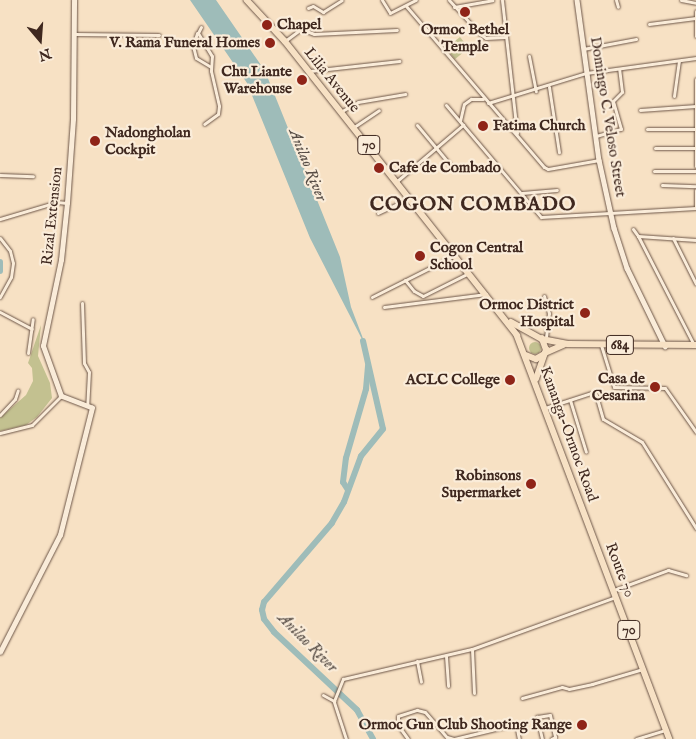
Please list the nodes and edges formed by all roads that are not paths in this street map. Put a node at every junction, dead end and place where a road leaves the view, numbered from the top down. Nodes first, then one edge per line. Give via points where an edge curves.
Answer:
1 (74, 0) edge
2 (246, 0) edge
3 (342, 0) edge
4 (382, 0) edge
5 (416, 0) edge
6 (449, 0) edge
7 (492, 0) edge
8 (502, 0) edge
9 (577, 0) edge
10 (616, 0) edge
11 (681, 0) edge
12 (696, 3) edge
13 (406, 6) junction
14 (454, 7) junction
15 (618, 7) dead end
16 (308, 8) dead end
17 (696, 11) edge
18 (696, 18) edge
19 (649, 24) dead end
20 (201, 27) dead end
21 (396, 30) dead end
22 (198, 33) junction
23 (75, 34) junction
24 (159, 35) dead end
25 (506, 36) junction
26 (696, 36) edge
27 (636, 39) dead end
28 (285, 41) junction
29 (583, 49) junction
30 (529, 56) dead end
31 (696, 58) edge
32 (399, 61) dead end
33 (679, 61) junction
34 (210, 67) junction
35 (619, 69) junction
36 (310, 71) junction
37 (586, 73) junction
38 (696, 78) edge
39 (549, 87) junction
40 (536, 91) junction
41 (405, 94) dead end
42 (511, 96) junction
43 (674, 96) dead end
44 (484, 99) junction
45 (488, 103) junction
46 (446, 105) dead end
47 (696, 106) edge
48 (379, 110) dead end
49 (640, 110) dead end
50 (342, 111) junction
51 (460, 122) junction
52 (204, 124) dead end
53 (416, 125) dead end
54 (463, 126) junction
55 (354, 127) junction
56 (647, 129) dead end
57 (695, 129) edge
58 (517, 135) junction
59 (595, 136) junction
60 (696, 146) edge
61 (655, 148) dead end
62 (437, 149) junction
63 (559, 152) dead end
64 (599, 160) junction
65 (696, 166) edge
66 (452, 167) dead end
67 (654, 171) dead end
68 (696, 171) edge
69 (0, 175) edge
70 (33, 176) dead end
71 (397, 181) junction
72 (662, 185) dead end
73 (696, 188) edge
74 (557, 190) dead end
75 (522, 193) junction
76 (411, 198) junction
77 (67, 203) junction
78 (696, 208) edge
79 (610, 211) junction
80 (378, 212) dead end
81 (0, 219) edge
82 (633, 229) dead end
83 (638, 236) junction
84 (0, 238) edge
85 (673, 238) junction
86 (696, 240) edge
87 (456, 255) junction
88 (689, 268) junction
89 (696, 268) edge
90 (469, 273) junction
91 (405, 280) junction
92 (696, 284) edge
93 (487, 294) junction
94 (372, 296) dead end
95 (544, 296) dead end
96 (0, 297) edge
97 (82, 303) dead end
98 (384, 307) dead end
99 (0, 312) edge
100 (33, 319) dead end
101 (507, 319) junction
102 (32, 329) junction
103 (541, 338) junction
104 (568, 344) junction
105 (601, 345) junction
106 (695, 345) edge
107 (665, 346) junction
108 (523, 347) junction
109 (28, 353) dead end
110 (544, 354) junction
111 (526, 356) junction
112 (536, 381) junction
113 (18, 390) dead end
114 (61, 396) junction
115 (570, 400) junction
116 (90, 408) junction
117 (545, 408) junction
118 (0, 415) edge
119 (696, 432) edge
120 (0, 433) edge
121 (586, 452) dead end
122 (588, 522) joint
123 (696, 528) edge
124 (686, 575) dead end
125 (614, 590) junction
126 (617, 597) junction
127 (472, 649) junction
128 (0, 652) edge
129 (446, 656) junction
130 (417, 661) junction
131 (644, 669) junction
132 (421, 682) dead end
133 (448, 686) dead end
134 (474, 693) dead end
135 (323, 695) dead end
136 (522, 698) dead end
137 (334, 701) junction
138 (666, 730) junction
139 (346, 739) edge
140 (408, 739) edge
141 (519, 739) edge
142 (542, 739) edge
143 (551, 739) edge
144 (636, 739) edge
145 (670, 739) edge

1 - 23 street, Rizal Extension
2 - 28 highway, Lilia Avenue / 70
3 - 16 street via 322,12 313,6
4 - 13 street via 390,12
5 - 13 street
6 - 14 street
7 - 14 street
8 - 25 street
9 - 29 street, Domingo C. Veloso Street
10 - 15 street
11 - 12 street
13 - 44 street
14 - 25 street via 472,28 486,38
17 - 18 street
18 - 19 street
18 - 26 street
20 - 22 street
21 - 28 street via 314,34 301,28
22 - 34 street via 212,56
22 - 34 street via 193,46 196,58
23 - 24 street
23 - 77 street, Rizal Extension
25 - 42 street
27 - 29 street
28 - 36 highway, Lilia Avenue / 70
29 - 37 street, Domingo C. Veloso Street
30 - 40 street
31 - 33 street
32 - 36 street
33 - 35 street
33 - 43 street
34 - 52 street via 218,111
35 - 37 street
35 - 59 street via 622,92 614,101 621,129
36 - 50 highway, Lilia Avenue / 70
37 - 39 street
37 - 59 street, Domingo C. Veloso Street
38 - 47 street
39 - 40 street
39 - 63 street
40 - 42 street
41 - 50 street via 358,102
42 - 45 street
42 - 58 street
44 - 45 street
44 - 51 street via 471,99 464,104
45 - 58 street
46 - 51 street
47 - 49 street
47 - 57 street
48 - 55 street
50 - 55 highway, Lilia Avenue / 70
51 - 54 street
53 - 62 street
54 - 62 street
54 - 75 street
55 - 71 highway, Lilia Avenue / 70
56 - 57 street
57 - 60 street
58 - 64 street via 548,169
59 - 64 street, Domingo C. Veloso Street
60 - 61 street
60 - 65 street
62 - 66 street
62 - 71 street
64 - 79 street, Domingo C. Veloso Street
67 - 68 street
69 - 70 street
71 - 76 highway, Lilia Avenue / 70
72 - 73 street
73 - 78 street
74 - 75 street
75 - 79 street via 541,217
76 - 80 street
76 - 87 highway, Lilia Avenue / 70
77 - 81 street via 57,202
77 - 114 street, Rizal Extension via 61,260 43,346
78 - 79 street
79 - 107 street, Domingo C. Veloso Street via 628,268
82 - 83 street
83 - 85 street
83 - 106 street
84 - 96 street via 10,251 13,263 11,277
85 - 86 street
85 - 88 street
87 - 90 highway, Lilia Avenue / 70
87 - 91 street
88 - 89 street
88 - 92 street
90 - 91 street via 423,296 414,292
90 - 93 highway, Lilia Avenue / 70
91 - 94 street
93 - 98 street
93 - 101 highway, Lilia Avenue / 70
95 - 103 street via 549,313
97 - 116 street via 84,363 89,372
99 - 102 street
100 - 102 street
101 - 103 highway, 70
101 - 108 highway, 70
102 - 109 street
103 - 104 highway, 684
103 - 108 highway via 527,338
103 - 110 highway
104 - 105 highway, 684
104 - 110 highway, 684
105 - 107 highway, 684
105 - 119 street via 610,383 614,387 665,388
106 - 107 highway, 684
108 - 111 highway, 70
110 - 111 highway via 536,359
110 - 112 highway
111 - 112 highway, Kananga-Ormoc Road / 70
112 - 117 highway, Kananga-Ormoc Road / 70
113 - 118 street via 15,399
114 - 116 street
114 - 120 street via 32,425
115 - 117 street
115 - 121 street
115 - 123 street via 591,393 596,395 603,419 642,442
116 - 128 street via 60,536
117 - 122 highway, Kananga-Ormoc Road / 70
122 - 125 highway, Route 70 / 70
124 - 125 street via 668,570
125 - 126 highway, Route 70 / 70
126 - 127 street
126 - 131 highway, Route 70 / 70
127 - 129 street
127 - 134 street
129 - 130 street
129 - 133 street
130 - 132 street
130 - 137 street via 343,679
131 - 136 street via 592,684 569,689 562,687
131 - 138 highway, Route 70 / 70
135 - 137 street
137 - 139 street
138 - 144 street
138 - 145 highway, Route 70 / 70
140 - 141 street via 398,725 398,716 417,710 425,712 447,737 516,724
142 - 143 street via 537,717 550,715 556,738

